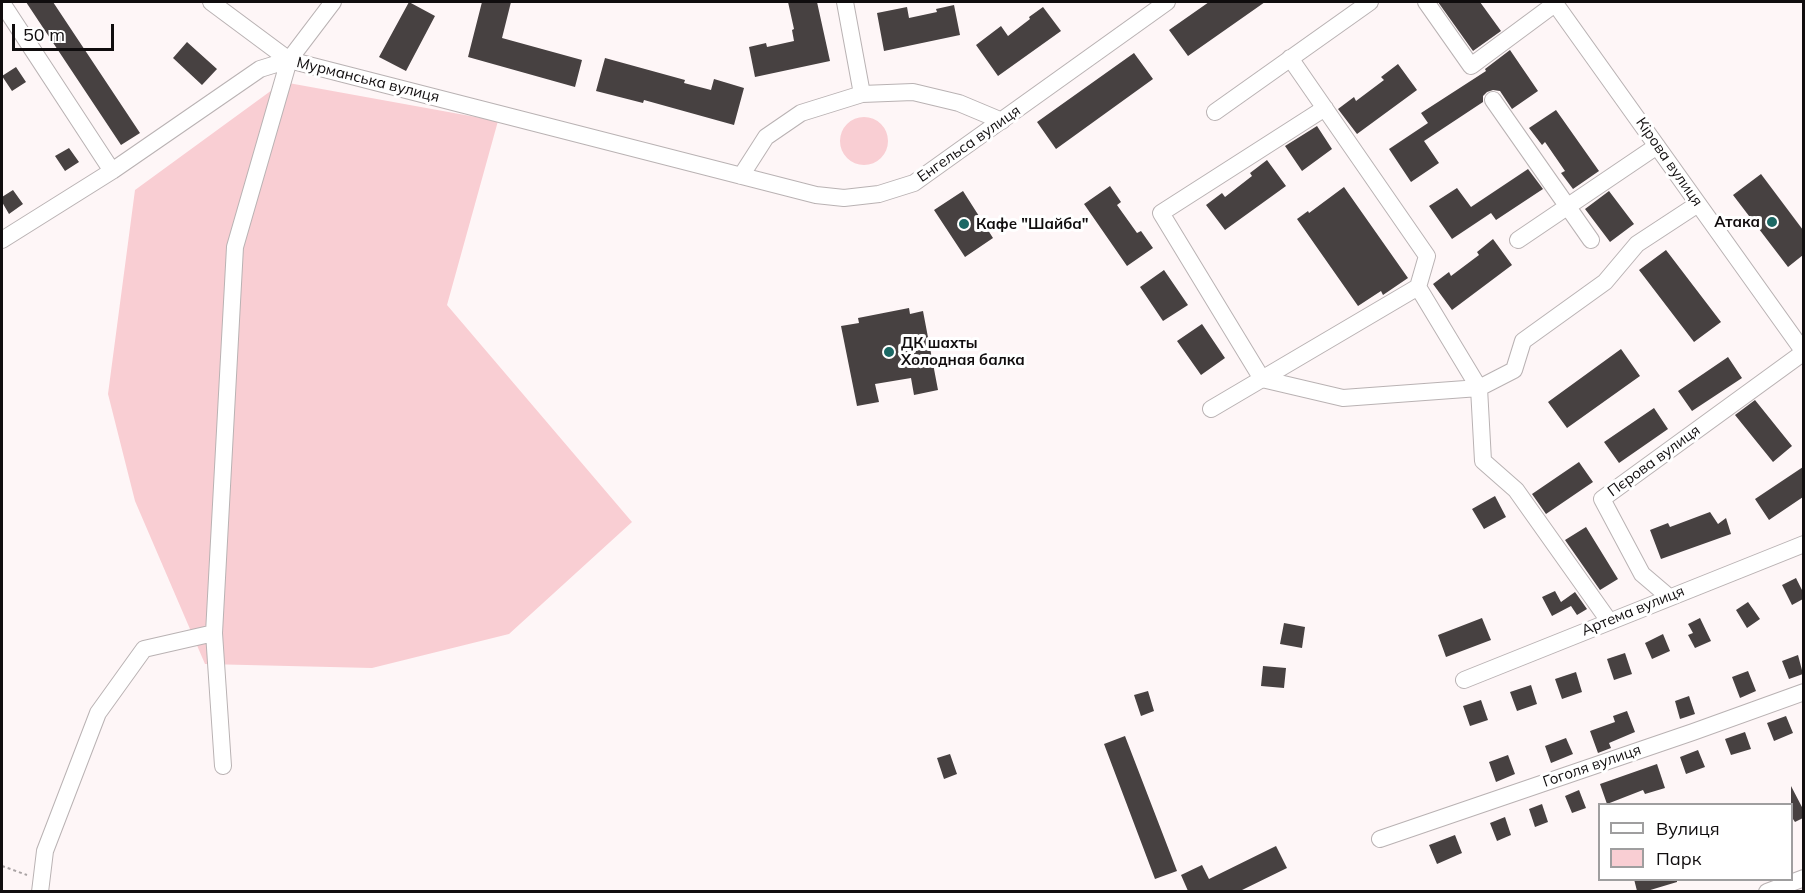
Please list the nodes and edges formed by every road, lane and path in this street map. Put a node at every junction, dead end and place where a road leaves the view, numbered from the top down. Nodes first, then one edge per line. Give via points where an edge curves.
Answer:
1 (211, 2) edge
2 (333, 2) edge
3 (845, 2) edge
4 (1167, 2) edge
5 (1370, 2) edge
6 (1426, 2) edge
7 (1555, 2) edge
8 (2, 3) edge
9 (1290, 58) junction
10 (289, 60) junction
11 (862, 94) junction
12 (1493, 100) dead end
13 (1324, 108) junction
14 (1215, 112) dead end
15 (1002, 121) junction
16 (1658, 146) junction
17 (112, 171) junction
18 (741, 176) junction
19 (1698, 204) junction
20 (1568, 207) junction
21 (2, 239) edge
22 (1518, 240) dead end
23 (1591, 240) dead end
24 (1418, 287) junction
25 (1803, 352) edge
26 (1262, 380) junction
27 (1479, 388) junction
28 (1211, 409) dead end
29 (1803, 544) edge
30 (1669, 597) junction
31 (1609, 621) junction
32 (214, 633) junction
33 (1464, 680) dead end
34 (1803, 692) edge
35 (223, 766) dead end
36 (1380, 839) dead end
37 (2, 866) edge
38 (27, 875) dead end
39 (1803, 878) edge
40 (39, 891) edge
41 (1767, 891) edge

1 - 10 street
2 - 10 street
3 - 11 street
4 - 15 street, Енгельса вулиця
5 - 9 street
6 - 7 street via 1471,66
7 - 16 street, Кірова вулиця
8 - 17 street
9 - 13 street
9 - 14 street
10 - 17 street, Мурманська вулиця via 260,69
10 - 18 street, Мурманська вулиця
10 - 32 street via 235,247
11 - 15 street via 913,92 959,103
11 - 18 street via 801,114 766,138
12 - 20 street
13 - 24 street via 1427,256
13 - 26 street via 1161,213
15 - 18 street, Енгельса вулиця via 914,183 879,194 844,198 816,195
16 - 19 street, Кірова вулиця
16 - 20 street
17 - 21 street, Мурманська вулиця
19 - 25 street, Кірова вулиця
19 - 27 street via 1637,244 1605,282 1523,341 1514,370
20 - 22 street
20 - 23 street
24 - 26 street
24 - 27 street
25 - 30 street, Пєрова вулиця via 1602,499 1642,574
26 - 27 street via 1343,398
26 - 28 street
27 - 31 street via 1483,461 1516,490
29 - 30 street, Артема вулиця
30 - 31 street, Артема вулиця
31 - 33 street, Артема вулиця
32 - 35 street
32 - 40 street via 144,649 98,713 45,852
34 - 36 street, Гоголя вулиця
37 - 38 path
39 - 41 street

